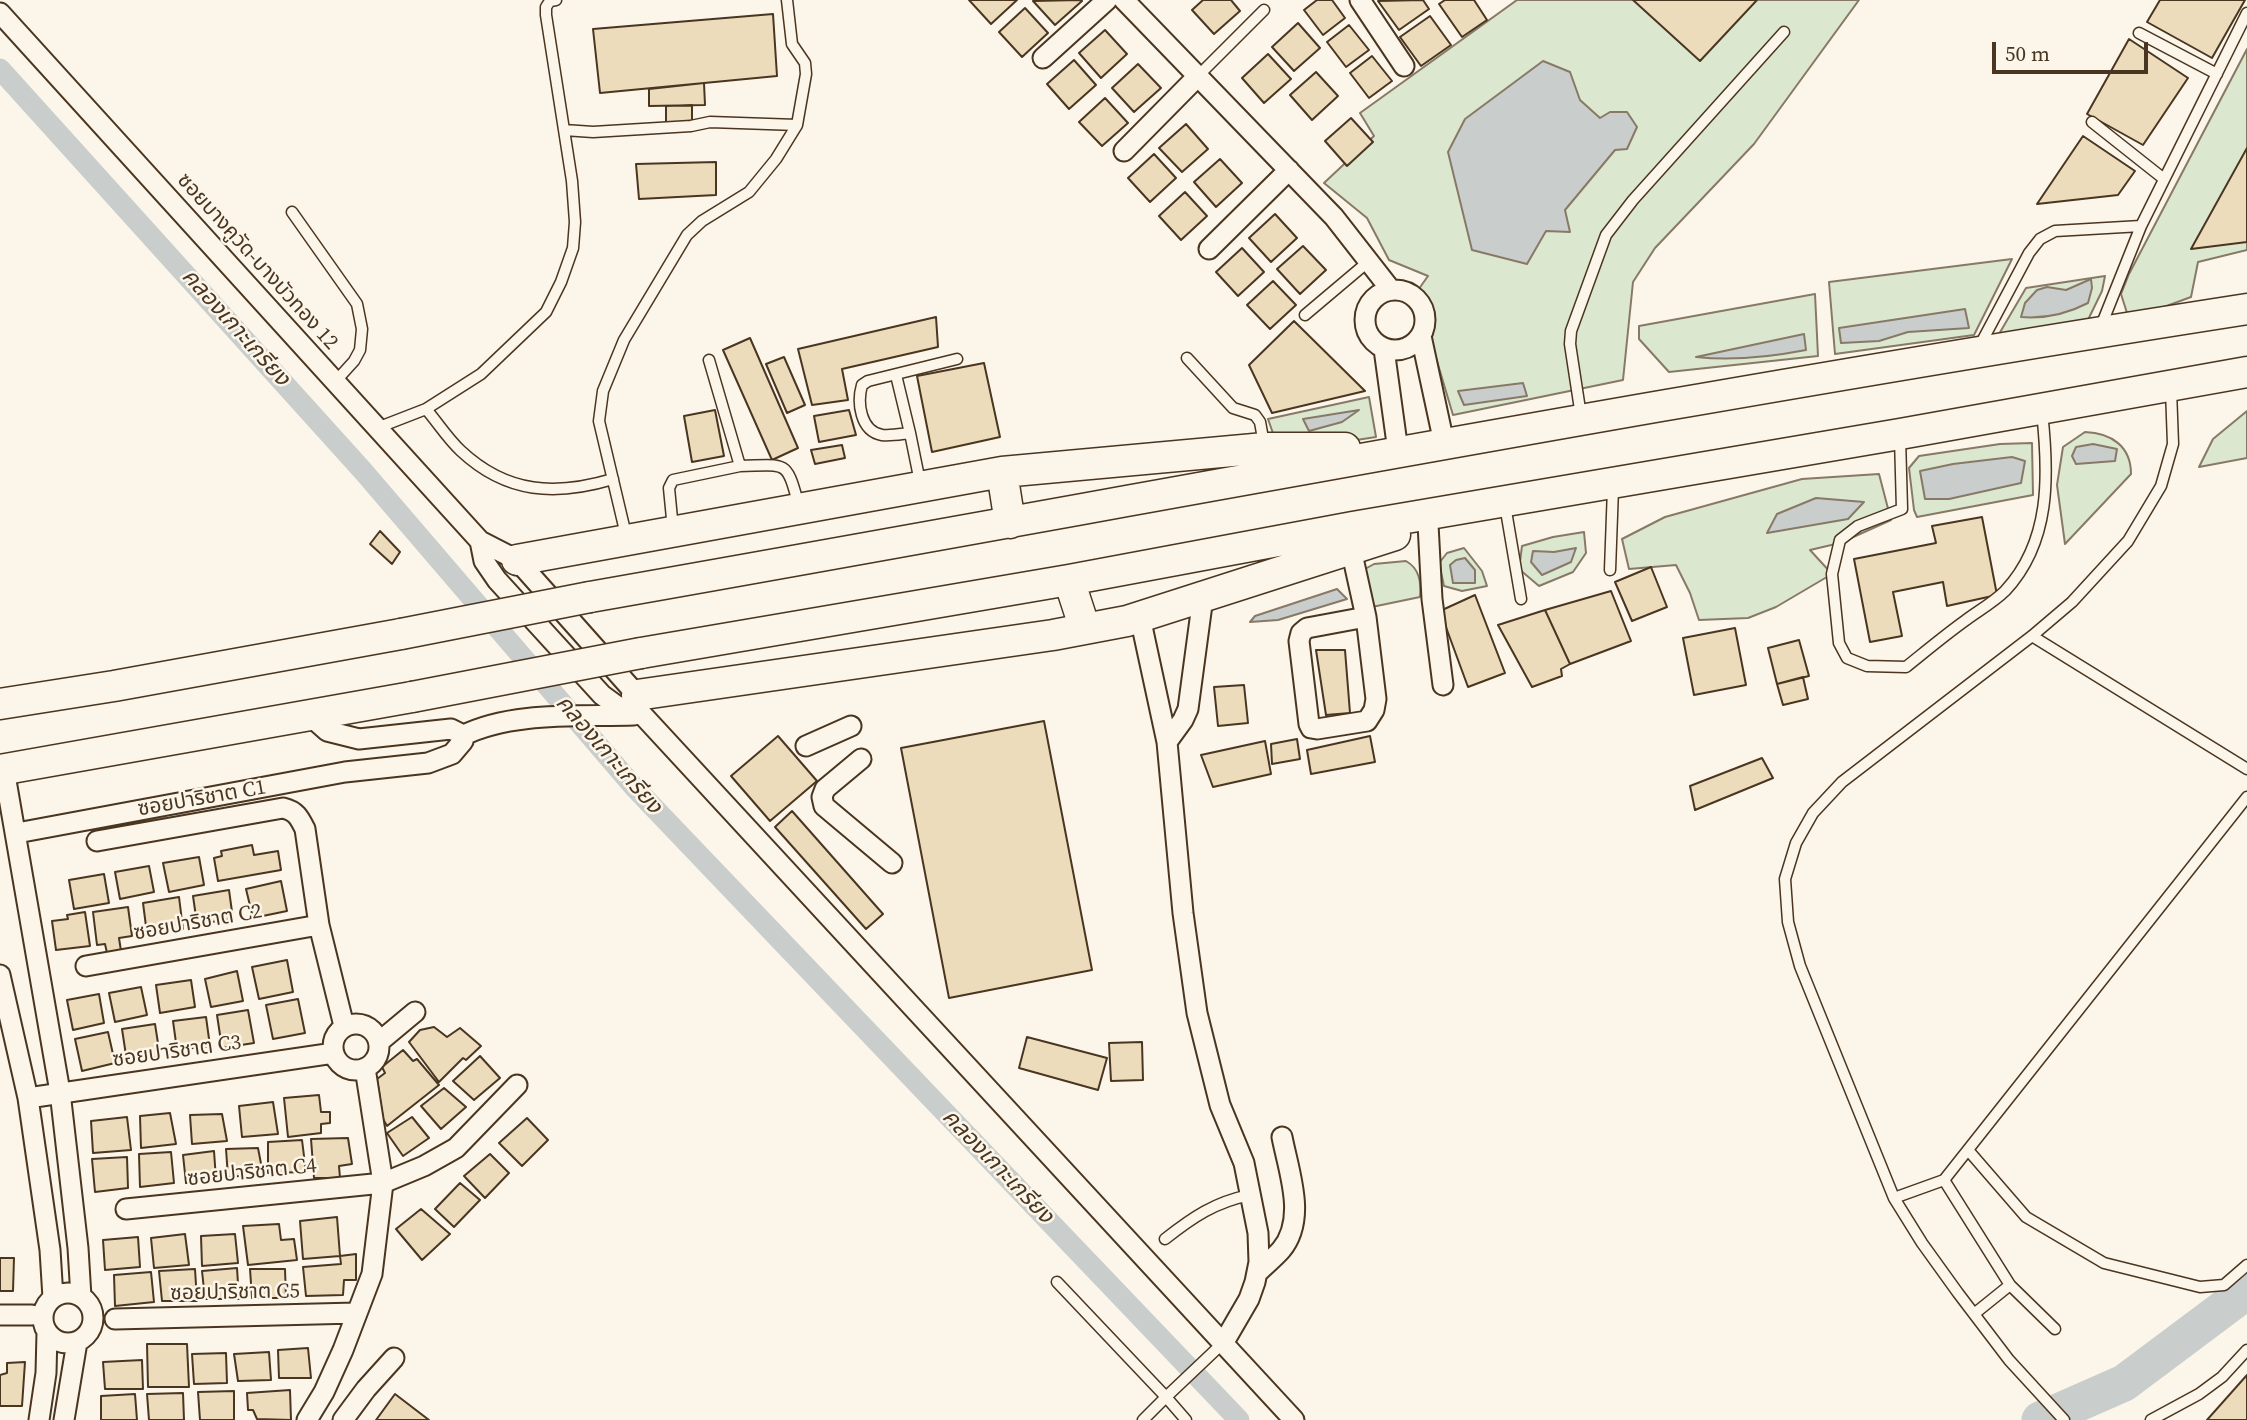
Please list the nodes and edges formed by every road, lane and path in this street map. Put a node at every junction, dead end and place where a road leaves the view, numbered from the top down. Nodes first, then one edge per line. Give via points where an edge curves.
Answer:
1 (556, 0) edge
2 (787, 0) edge
3 (1107, 0) edge
4 (1124, 0) edge
5 (1360, 0) edge
6 (1264, 10) dead end
7 (0, 13) edge
8 (2247, 13) edge
9 (1784, 32) dead end
10 (2139, 33) dead end
11 (1043, 58) dead end
12 (1404, 66) dead end
13 (2217, 74) junction
14 (1199, 75) junction
15 (2092, 122) dead end
16 (797, 125) junction
17 (564, 130) junction
18 (1124, 151) dead end
19 (1289, 170) junction
20 (2164, 179) junction
21 (292, 212) dead end
22 (2141, 226) junction
23 (1209, 250) dead end
24 (1369, 261) junction
25 (1391, 290) junction
26 (2247, 309) edge
27 (1305, 315) dead end
28 (2102, 325) junction
29 (1421, 336) junction
30 (1981, 343) junction
31 (1384, 349) junction
32 (1187, 358) dead end
33 (957, 359) dead end
34 (709, 360) dead end
35 (2247, 372) edge
36 (896, 374) junction
37 (335, 382) junction
38 (2171, 386) junction
39 (426, 409) junction
40 (2042, 409) junction
41 (1582, 420) junction
42 (377, 428) junction
43 (910, 433) junction
44 (1900, 434) junction
45 (1444, 443) junction
46 (1265, 448) junction
47 (1387, 453) junction
48 (740, 466) junction
49 (1002, 472) junction
50 (613, 479) junction
51 (1613, 484) junction
52 (921, 486) junction
53 (1504, 501) junction
54 (1467, 508) junction
55 (800, 510) junction
56 (1010, 523) junction
57 (1428, 524) junction
58 (674, 531) junction
59 (627, 539) junction
60 (480, 541) junction
61 (1351, 549) junction
62 (517, 560) junction
63 (1610, 570) dead end
64 (1069, 580) junction
65 (1203, 597) junction
66 (1521, 599) dead end
67 (1140, 617) junction
68 (1366, 617) junction
69 (1085, 629) junction
70 (2032, 636) junction
71 (1443, 685) dead end
72 (0, 704) edge
73 (639, 707) junction
74 (309, 715) junction
75 (851, 726) dead end
76 (462, 736) junction
77 (1167, 741) junction
78 (806, 746) dead end
79 (861, 759) dead end
80 (2, 769) edge
81 (2247, 769) edge
82 (2247, 797) edge
83 (17, 834) junction
84 (97, 841) dead end
85 (892, 863) dead end
86 (319, 926) junction
87 (86, 966) dead end
88 (0, 975) edge
89 (415, 1012) dead end
90 (344, 1026) junction
91 (379, 1042) junction
92 (334, 1053) junction
93 (365, 1068) junction
94 (517, 1085) dead end
95 (60, 1092) junction
96 (28, 1098) junction
97 (1282, 1137) dead end
98 (1968, 1150) junction
99 (1944, 1180) junction
100 (383, 1182) junction
101 (1250, 1195) junction
102 (1894, 1198) junction
103 (126, 1209) dead end
104 (1165, 1239) dead end
105 (2247, 1265) edge
106 (1257, 1273) junction
107 (1057, 1282) dead end
108 (2010, 1284) junction
109 (81, 1297) junction
110 (53, 1298) junction
111 (356, 1314) junction
112 (1974, 1314) junction
113 (0, 1315) edge
114 (32, 1315) dead end
115 (116, 1319) dead end
116 (2055, 1329) dead end
117 (47, 1333) junction
118 (77, 1342) junction
119 (1224, 1342) junction
120 (2247, 1350) edge
121 (394, 1358) dead end
122 (1166, 1397) junction
123 (39, 1420) edge
124 (64, 1420) edge
125 (307, 1420) edge
126 (343, 1420) edge
127 (1143, 1420) edge
128 (1186, 1420) edge
129 (1294, 1420) edge
130 (2064, 1420) edge
131 (2151, 1420) edge

1 - 17 lane via 550,1 546,15
2 - 16 lane via 792,44 805,63 806,74
3 - 11 street
4 - 14 street
5 - 12 street
6 - 14 lane
7 - 37 street, ซอยบางคูวัด-บางบัวทอง 12
8 - 13 lane
9 - 41 lane via 1606,235 1571,331
10 - 13 lane
13 - 20 lane
14 - 18 street
14 - 19 street
15 - 20 lane
16 - 17 lane via 710,122 593,132
16 - 50 lane via 749,192 687,235 624,340 603,391 599,421
17 - 39 lane via 575,222 573,248 561,282 545,312 481,374
19 - 23 street
19 - 24 street
20 - 22 lane
21 - 37 lane via 357,304 360,350
22 - 28 lane
22 - 30 lane via 2055,231 2040,239
24 - 25 street
24 - 27 lane
25 - 29 street via 1407,292 1420,304 1426,320
25 - 31 street via 1370,302 1364,317 1367,333
26 - 28 main road
28 - 30 main road
29 - 31 street via 1401,350
29 - 45 street
30 - 41 main road
31 - 47 street
32 - 46 lane via 1233,408 1255,415
33 - 36 lane
34 - 48 lane
35 - 38 main road
36 - 43 lane
36 - 43 lane via 862,384 860,408 872,432 884,436
37 - 42 street, ซอยบางคูวัด-บางบัวทอง 12
38 - 40 main road
38 - 70 lane via 2173,444 2161,486 2128,541 2072,602
39 - 42 lane
39 - 50 lane via 461,451 496,478 533,489 560,490
40 - 44 main road
40 - 44 lane via 2046,494 2042,526 2026,563 2004,592 1906,667 1867,666 1847,658 1839,643 1833,566 1840,540 1858,527 1902,509
41 - 45 main road
42 - 60 street, ซอยบางคูวัด-บางบัวทอง 12
43 - 52 lane
44 - 51 main road
45 - 47 main road
46 - 47 main road via 1342,447
46 - 49 main road
47 - 56 main road
48 - 55 lane via 785,468
48 - 58 lane via 673,480 669,488
49 - 52 main road
49 - 56 main road
50 - 59 lane
51 - 53 main road
51 - 63 lane
52 - 55 main road
53 - 54 main road
53 - 66 lane
54 - 57 main road
54 - 64 main road
55 - 58 main road
56 - 72 main road, bridge
57 - 61 main road
57 - 71 street
58 - 59 main road
59 - 62 main road
60 - 62 street
60 - 73 street via 484,561 497,580 602,695 617,706
61 - 65 main road
61 - 68 street
62 - 73 street
64 - 69 main road
64 - 74 main road, bridge
65 - 67 main road
65 - 77 street via 1188,709
67 - 69 main road
67 - 77 street
68 - 68 street via 1376,699 1372,716 1367,721 1311,728 1301,633
69 - 73 main road
70 - 81 lane
70 - 102 lane via 1842,782 1813,813 1796,843 1785,879 1788,922 1800,966
73 - 76 street via 594,716 523,719 487,725
73 - 119 street
74 - 76 street via 327,731 359,739 439,729
74 - 80 main road
75 - 78 street
76 - 83 street via 452,754 428,763 345,772
77 - 101 street via 1197,1013 1220,1105 1244,1163
79 - 85 street via 824,789 824,806
80 - 83 street
82 - 98 lane
83 - 95 street
84 - 86 street, ซอยปาริชาต C1 via 292,810 305,829
86 - 87 street, ซอยปาริชาต C2
86 - 90 street
88 - 96 street
89 - 91 street
90 - 91 street via 366,1026
90 - 92 street via 333,1043
91 - 93 street via 379,1053
92 - 93 street via 346,1068
92 - 95 street, ซอยปาริชาต C3
93 - 100 street
94 - 100 street, ซอยปาริชาต C4 via 456,1148
95 - 96 street, ซอยปาริชาต C3
95 - 109 street
96 - 110 street
97 - 106 street via 1295,1203 1293,1223 1282,1248
98 - 99 lane
98 - 105 lane via 2026,1217 2104,1263 2200,1287 2224,1285
99 - 102 lane
99 - 108 lane
100 - 103 street, ซอยปาริชาต C4
100 - 111 street via 372,1274
101 - 104 lane via 1225,1200
101 - 106 street via 1258,1233
102 - 112 lane
106 - 119 street via 1249,1299
107 - 122 lane
108 - 112 lane
108 - 116 lane
109 - 110 street via 72,1293
109 - 118 street via 93,1321
110 - 117 street via 43,1314
111 - 115 street, ซอยปาริชาต C5
111 - 125 street via 324,1392
112 - 130 lane
113 - 114 street
117 - 118 street via 66,1344
117 - 123 street
118 - 124 street
119 - 122 lane
119 - 129 street
120 - 131 lane via 2199,1394
121 - 126 street
122 - 127 lane
122 - 128 lane

